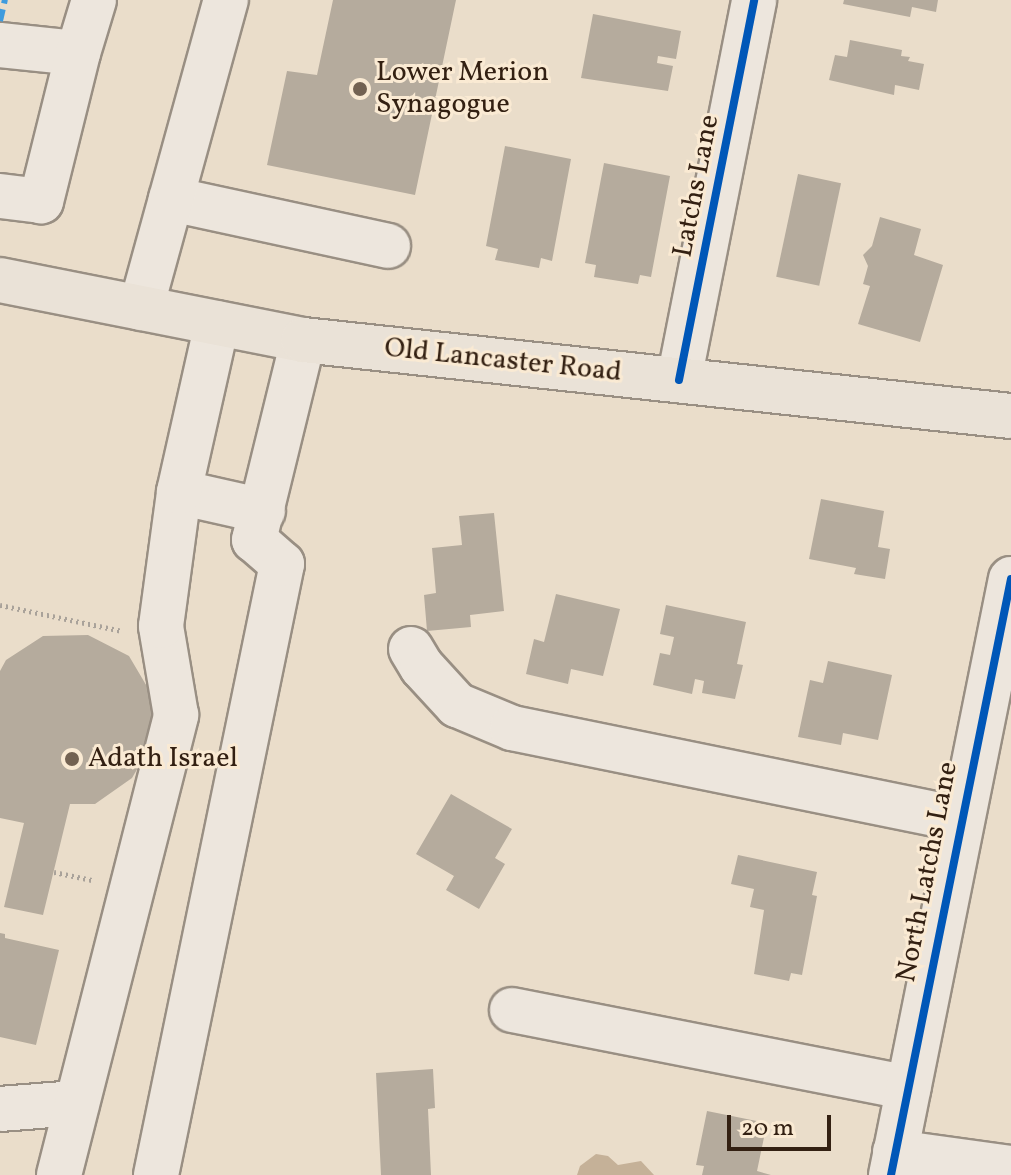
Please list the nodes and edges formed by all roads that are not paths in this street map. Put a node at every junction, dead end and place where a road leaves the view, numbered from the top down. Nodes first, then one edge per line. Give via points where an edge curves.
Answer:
1 (94, 0) edge
2 (226, 0) edge
3 (754, 0) edge
4 (0, 45) edge
5 (78, 53) junction
6 (0, 196) edge
7 (171, 199) junction
8 (388, 246) dead end
9 (0, 280) edge
10 (141, 308) junction
11 (217, 323) junction
12 (303, 340) junction
13 (679, 380) junction
14 (1011, 416) edge
15 (179, 492) junction
16 (263, 511) junction
17 (1011, 579) edge
18 (411, 649) dead end
19 (960, 819) junction
20 (512, 1010) dead end
21 (908, 1088) junction
22 (77, 1103) junction
23 (0, 1109) edge
24 (893, 1164) edge
25 (1011, 1168) edge
26 (59, 1175) edge
27 (156, 1175) edge

1 - 5 street
2 - 7 street
3 - 13 street, Latchs Lane
4 - 5 street
5 - 6 street via 41,201
7 - 8 street
7 - 10 street
9 - 10 main road, Old Lancaster Road
10 - 11 main road, Old Lancaster Road
11 - 12 main road, Old Lancaster Road
11 - 15 street
12 - 13 main road, Old Lancaster Road
12 - 16 street
13 - 14 main road, Old Lancaster Road
15 - 16 street
15 - 22 street via 161,626 176,715
16 - 27 street via 254,540 282,564
17 - 19 street, North Latchs Lane
18 - 19 street via 457,705 512,728
19 - 21 street, North Latchs Lane
20 - 21 street
21 - 24 street, North Latchs Lane
22 - 23 street
22 - 26 street
24 - 25 street

